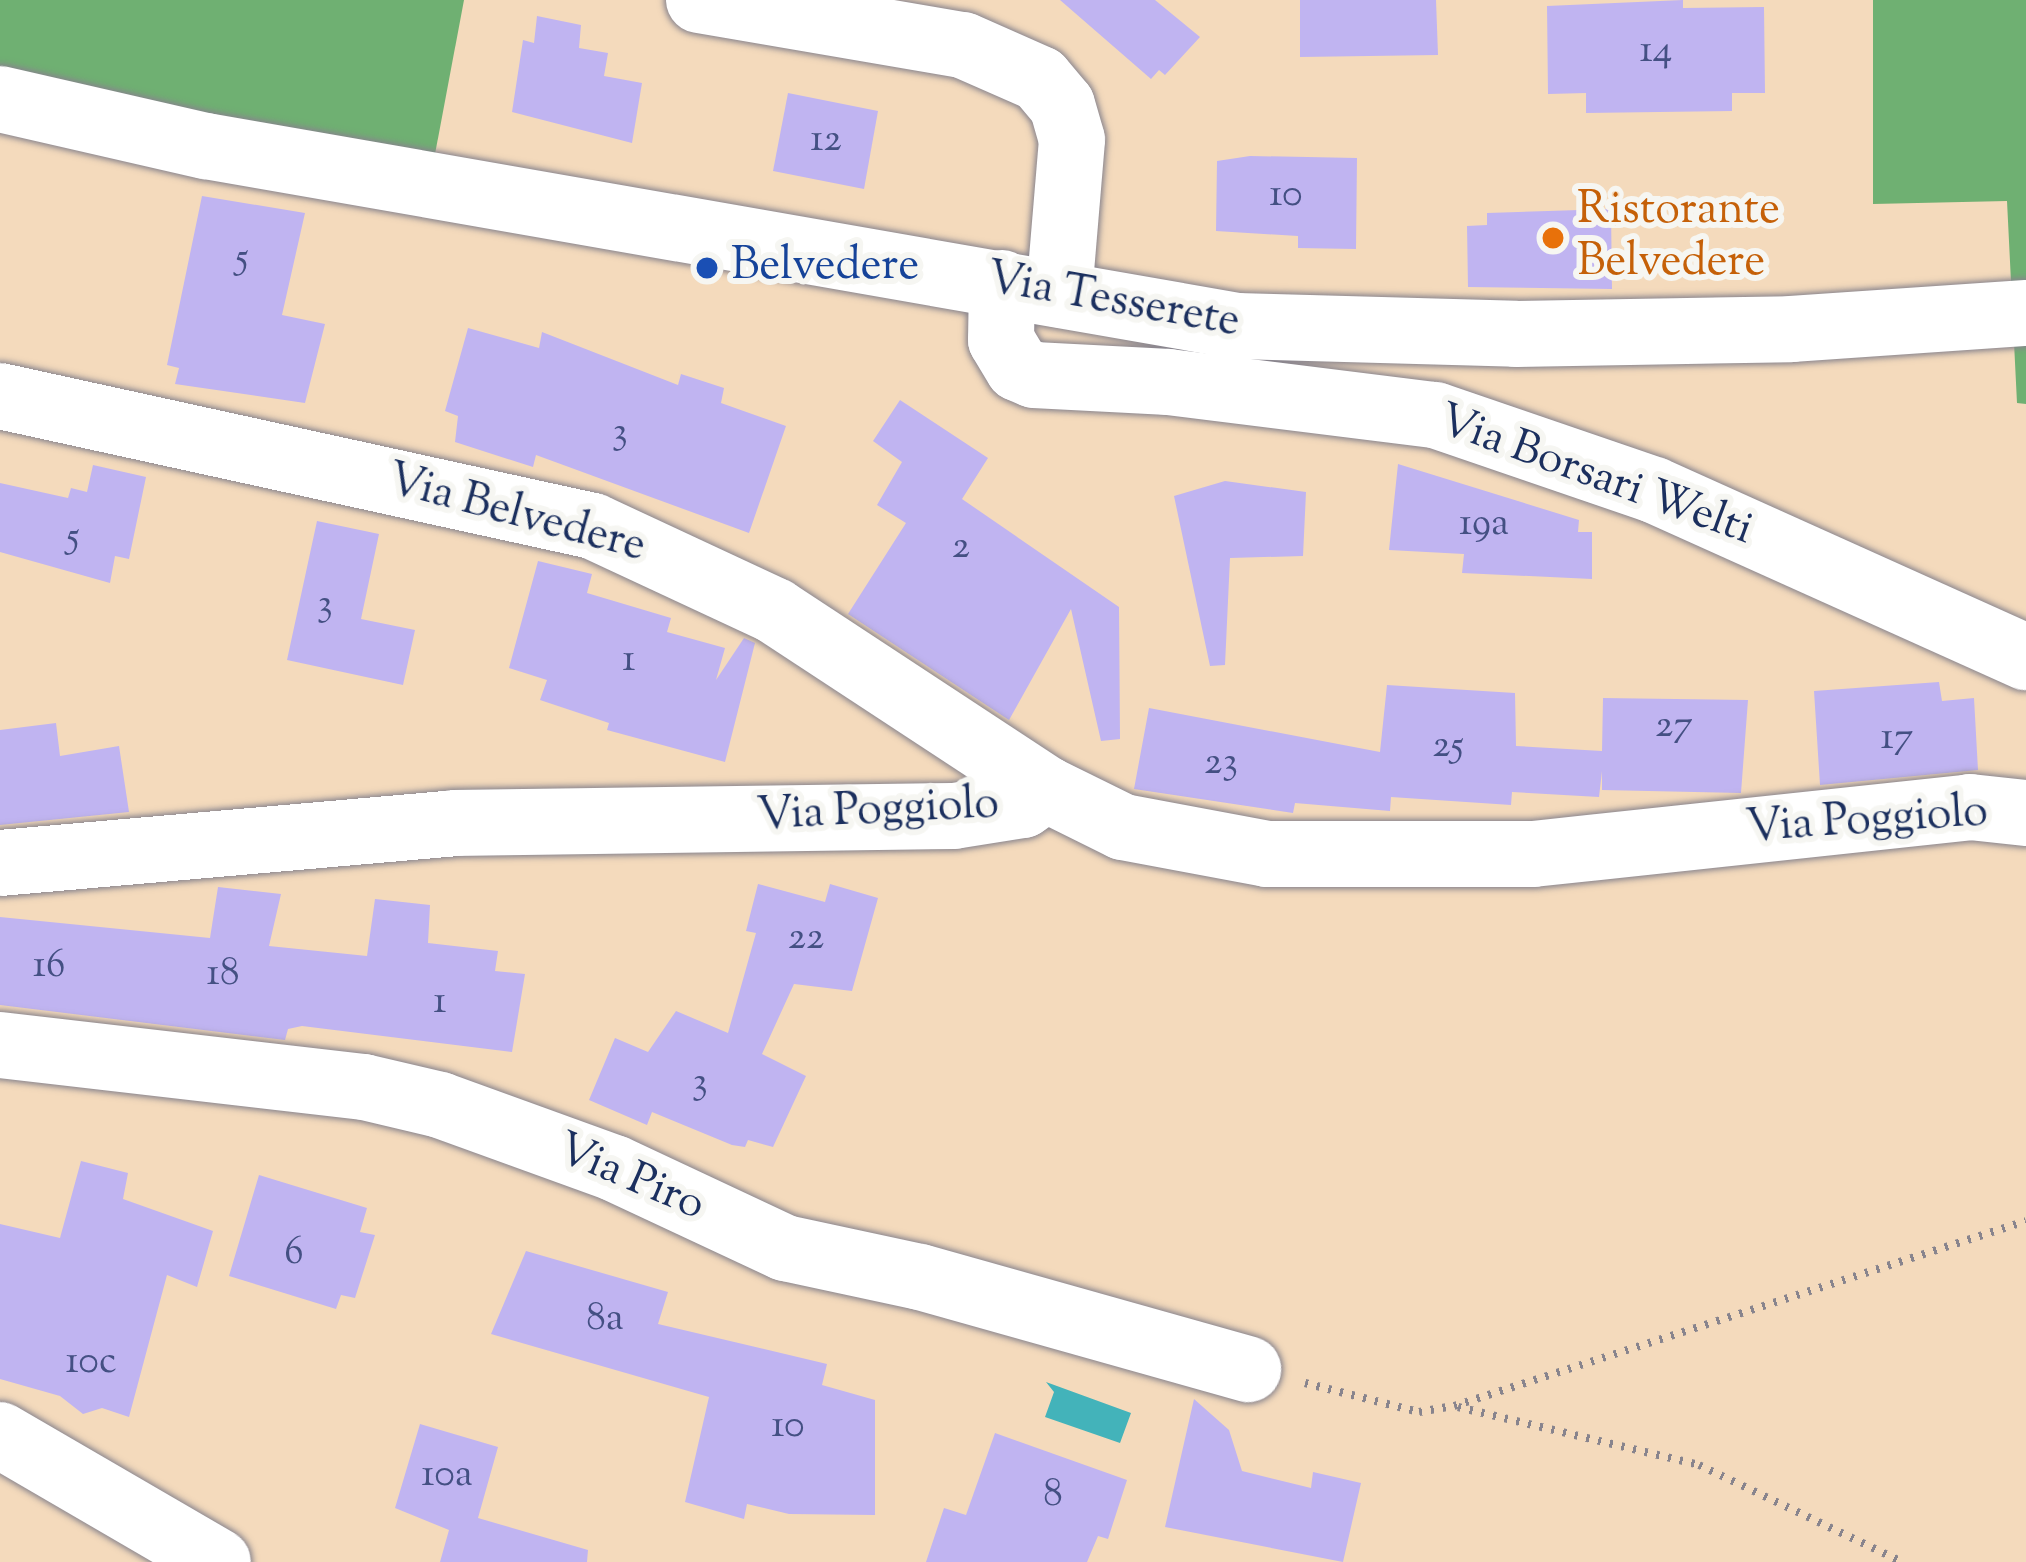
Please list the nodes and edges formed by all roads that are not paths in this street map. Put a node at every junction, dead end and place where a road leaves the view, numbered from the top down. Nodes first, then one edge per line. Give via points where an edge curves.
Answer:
1 (702, 0) edge
2 (0, 99) edge
3 (1031, 288) junction
4 (2026, 313) edge
5 (0, 397) edge
6 (2026, 657) edge
7 (1046, 789) junction
8 (2026, 813) edge
9 (0, 863) edge
10 (0, 1045) edge
11 (1249, 1369) road end
12 (0, 1435) edge
13 (218, 1562) edge

1 - 3 street, Via Borsari Welti via 963,45 1040,79 1062,105 1072,140
2 - 3 street, Via Tesserete via 206,146
3 - 4 street, Via Tesserete via 1299,332 1768,329
3 - 6 street, Via Borsari Welti via 1001,340 1018,368 1034,376 1168,382 1435,415 1654,490
5 - 7 street, Via Belvedere via 592,526 775,611
7 - 8 street, Via Poggiolo via 1123,827 1267,854 1533,854 1970,807
7 - 9 street, Via Poggiolo via 1023,806 954,816 453,823
10 - 11 street, Via Piro via 364,1087 440,1105 614,1168 785,1248 920,1276
12 - 13 street

